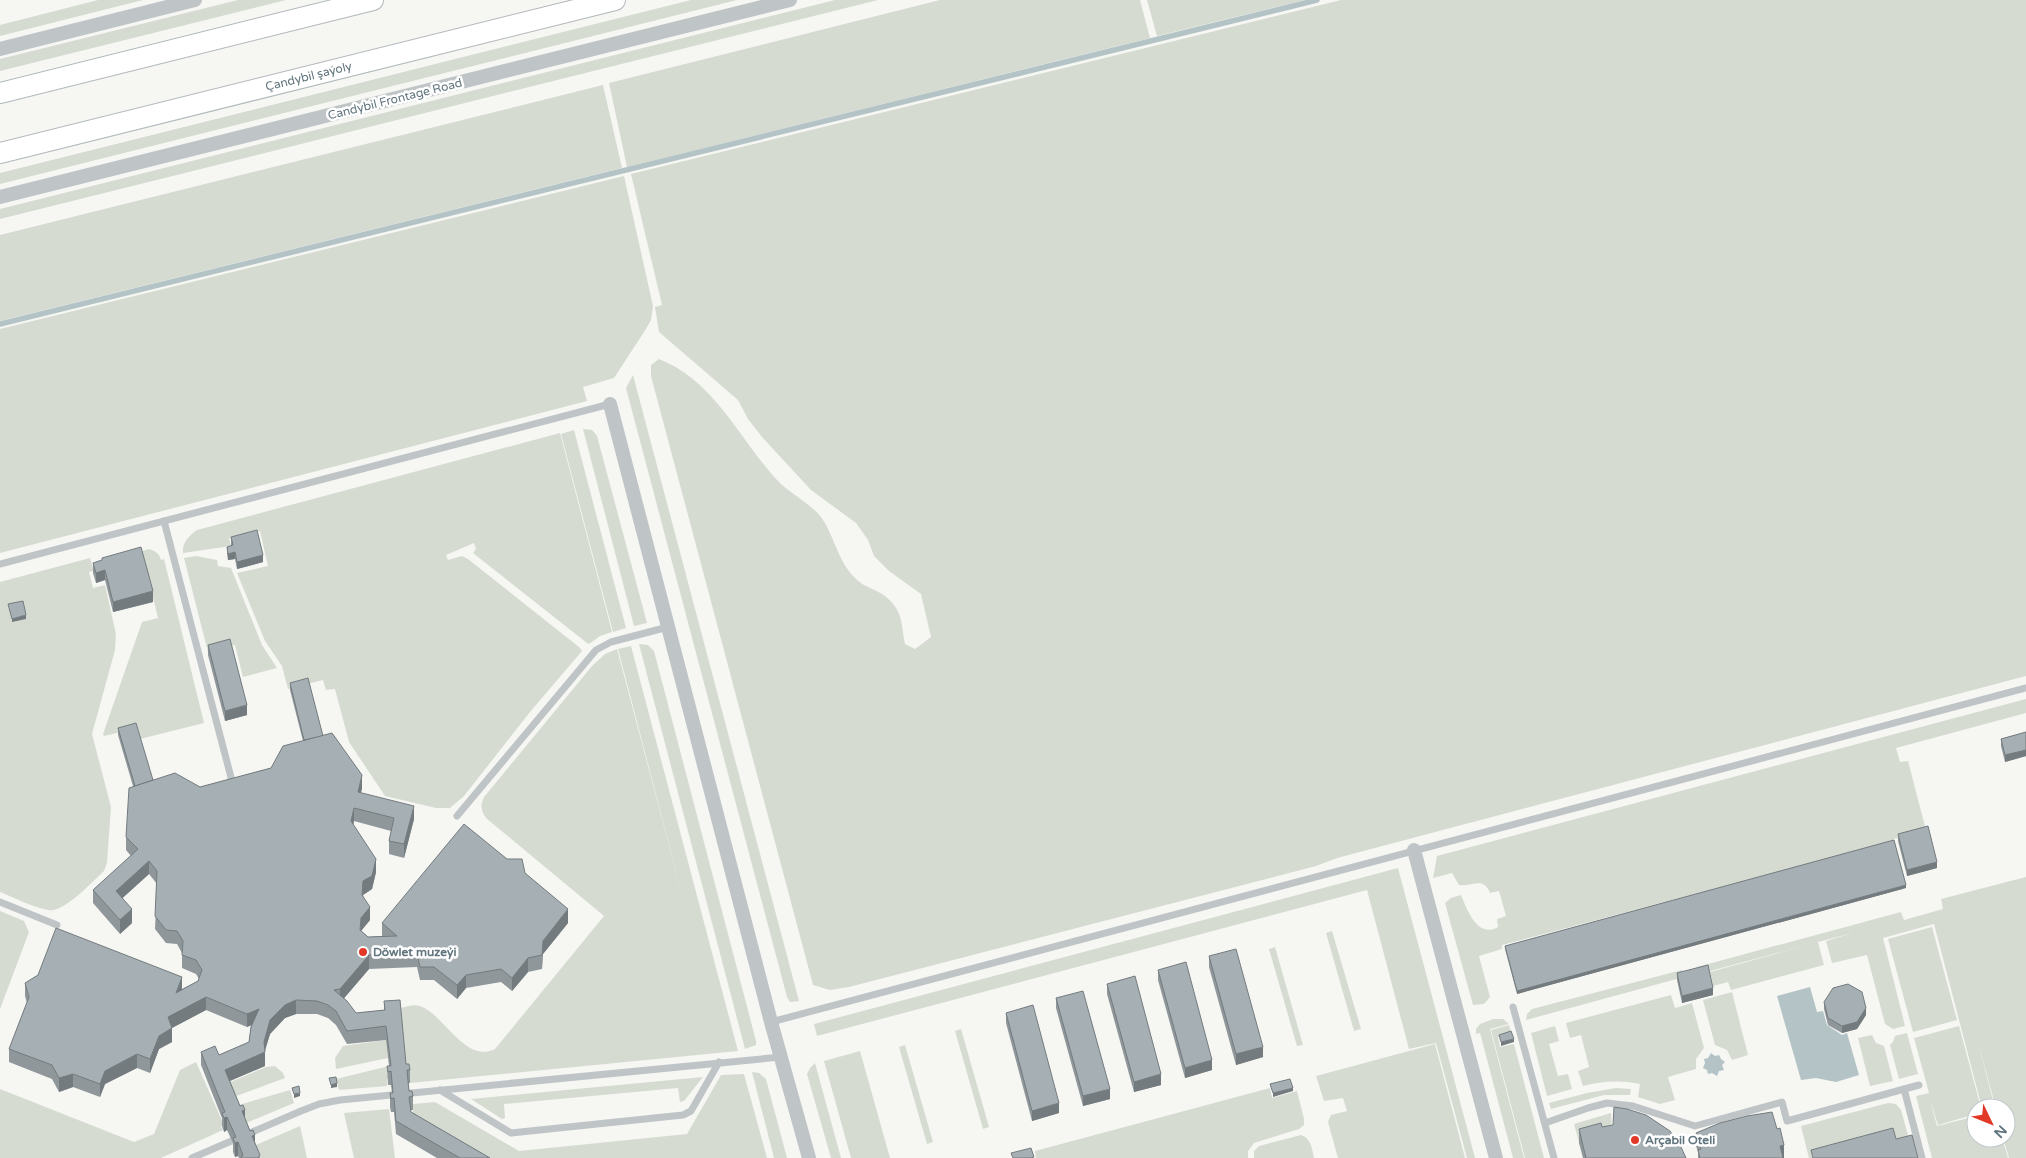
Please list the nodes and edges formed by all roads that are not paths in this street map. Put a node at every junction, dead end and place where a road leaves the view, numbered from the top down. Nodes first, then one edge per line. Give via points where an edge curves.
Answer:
1 (195, 0) edge
2 (373, 0) edge
3 (615, 0) edge
4 (790, 0) edge
5 (0, 49) edge
6 (0, 93) edge
7 (0, 153) edge
8 (0, 197) edge
9 (610, 404) joint
10 (164, 521) junction
11 (0, 564) edge
12 (668, 626) junction
13 (2026, 688) edge
14 (233, 784) edge
15 (458, 816) dead end
16 (1414, 850) junction
17 (0, 902) edge
18 (57, 925) dead end
19 (1513, 1007) dead end
20 (771, 1022) junction
21 (781, 1056) junction
22 (719, 1062) junction
23 (1919, 1085) dead end
24 (1904, 1089) junction
25 (440, 1090) junction
26 (1545, 1122) junction
27 (198, 1156) edge
28 (192, 1158) edge
29 (809, 1158) edge
30 (1496, 1158) edge
31 (1554, 1158) edge
32 (1922, 1158) edge

1 - 5 street
2 - 6 main road
3 - 7 main road, Çandybil şaýoly
4 - 8 street, Candybil Frontage Road
9 - 10 lane
9 - 12 street
10 - 11 lane
10 - 14 lane
12 - 15 lane via 611,642 596,650
12 - 20 street
13 - 16 lane
16 - 20 lane
16 - 30 street
17 - 18 lane
19 - 26 lane
20 - 21 street
21 - 22 lane
21 - 29 street
22 - 25 lane
22 - 25 lane via 691,1111 683,1115 511,1133
23 - 24 lane
24 - 26 lane via 1788,1121 1782,1102 1695,1126 1633,1106 1607,1103
24 - 32 lane
25 - 27 lane via 319,1104
26 - 31 lane
27 - 28 lane

